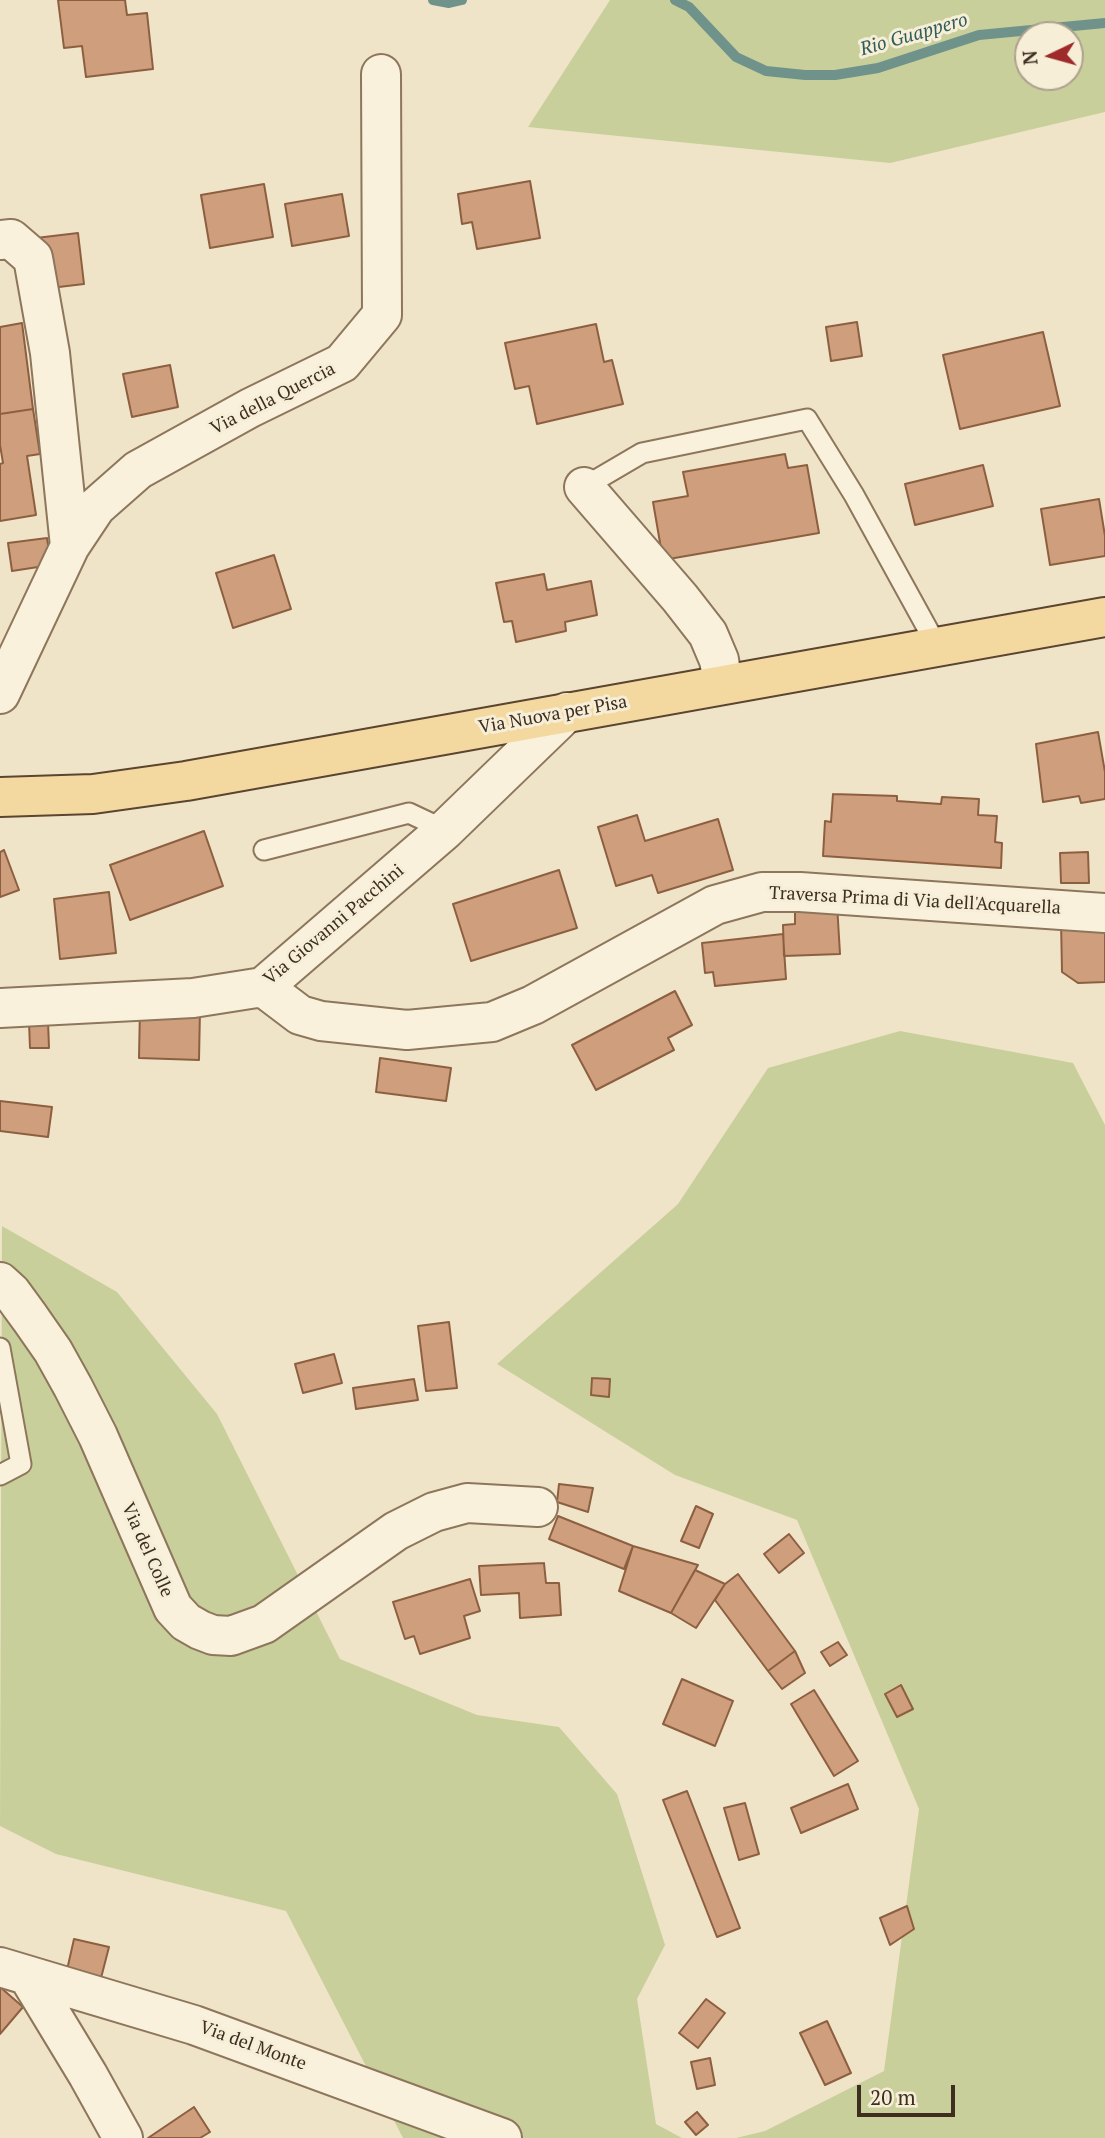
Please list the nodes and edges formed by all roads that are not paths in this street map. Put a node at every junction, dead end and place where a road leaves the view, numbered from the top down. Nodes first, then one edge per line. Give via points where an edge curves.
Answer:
1 (381, 75) dead end
2 (0, 240) edge
3 (584, 486) joint
4 (70, 546) junction
5 (1105, 617) edge
6 (937, 646) junction
7 (723, 684) junction
8 (0, 694) edge
9 (568, 712) junction
10 (0, 796) edge
11 (445, 830) junction
12 (264, 850) dead end
13 (1105, 913) edge
14 (263, 987) junction
15 (0, 1008) edge
16 (0, 1282) edge
17 (0, 1348) edge
18 (0, 1475) edge
19 (538, 1507) dead end
20 (14, 1972) edge
21 (123, 2138) edge
22 (502, 2138) edge

1 - 4 street, Via della Quercia via 382,315 342,363 138,470 96,507
2 - 4 street via 11,239 33,258 50,354
3 - 6 lane via 642,453 807,419
3 - 7 street via 708,635
4 - 8 street, Via della Quercia
5 - 6 main road, Via Nuova per Pisa
6 - 7 main road, Via Nuova per Pisa
7 - 9 main road, Via Nuova per Pisa
9 - 10 main road, Via Nuova per Pisa via 173,783 93,794
9 - 11 street, Via Giovanni Pacchini
11 - 12 lane via 409,813
11 - 14 street, Via Giovanni Pacchini
13 - 14 street, Traversa Prima di Via dell'Acquarella via 762,892 715,905 533,1005 492,1022 407,1030 300,1015
14 - 15 street, Via Giovanni Pacchini via 193,998
16 - 19 street, Via del Colle via 46,1340 73,1387 173,1608 200,1630 231,1636 264,1624 396,1531 434,1512 467,1503
17 - 18 lane via 21,1464
20 - 21 street via 88,2075
20 - 22 street, Via del Monte via 194,2025

